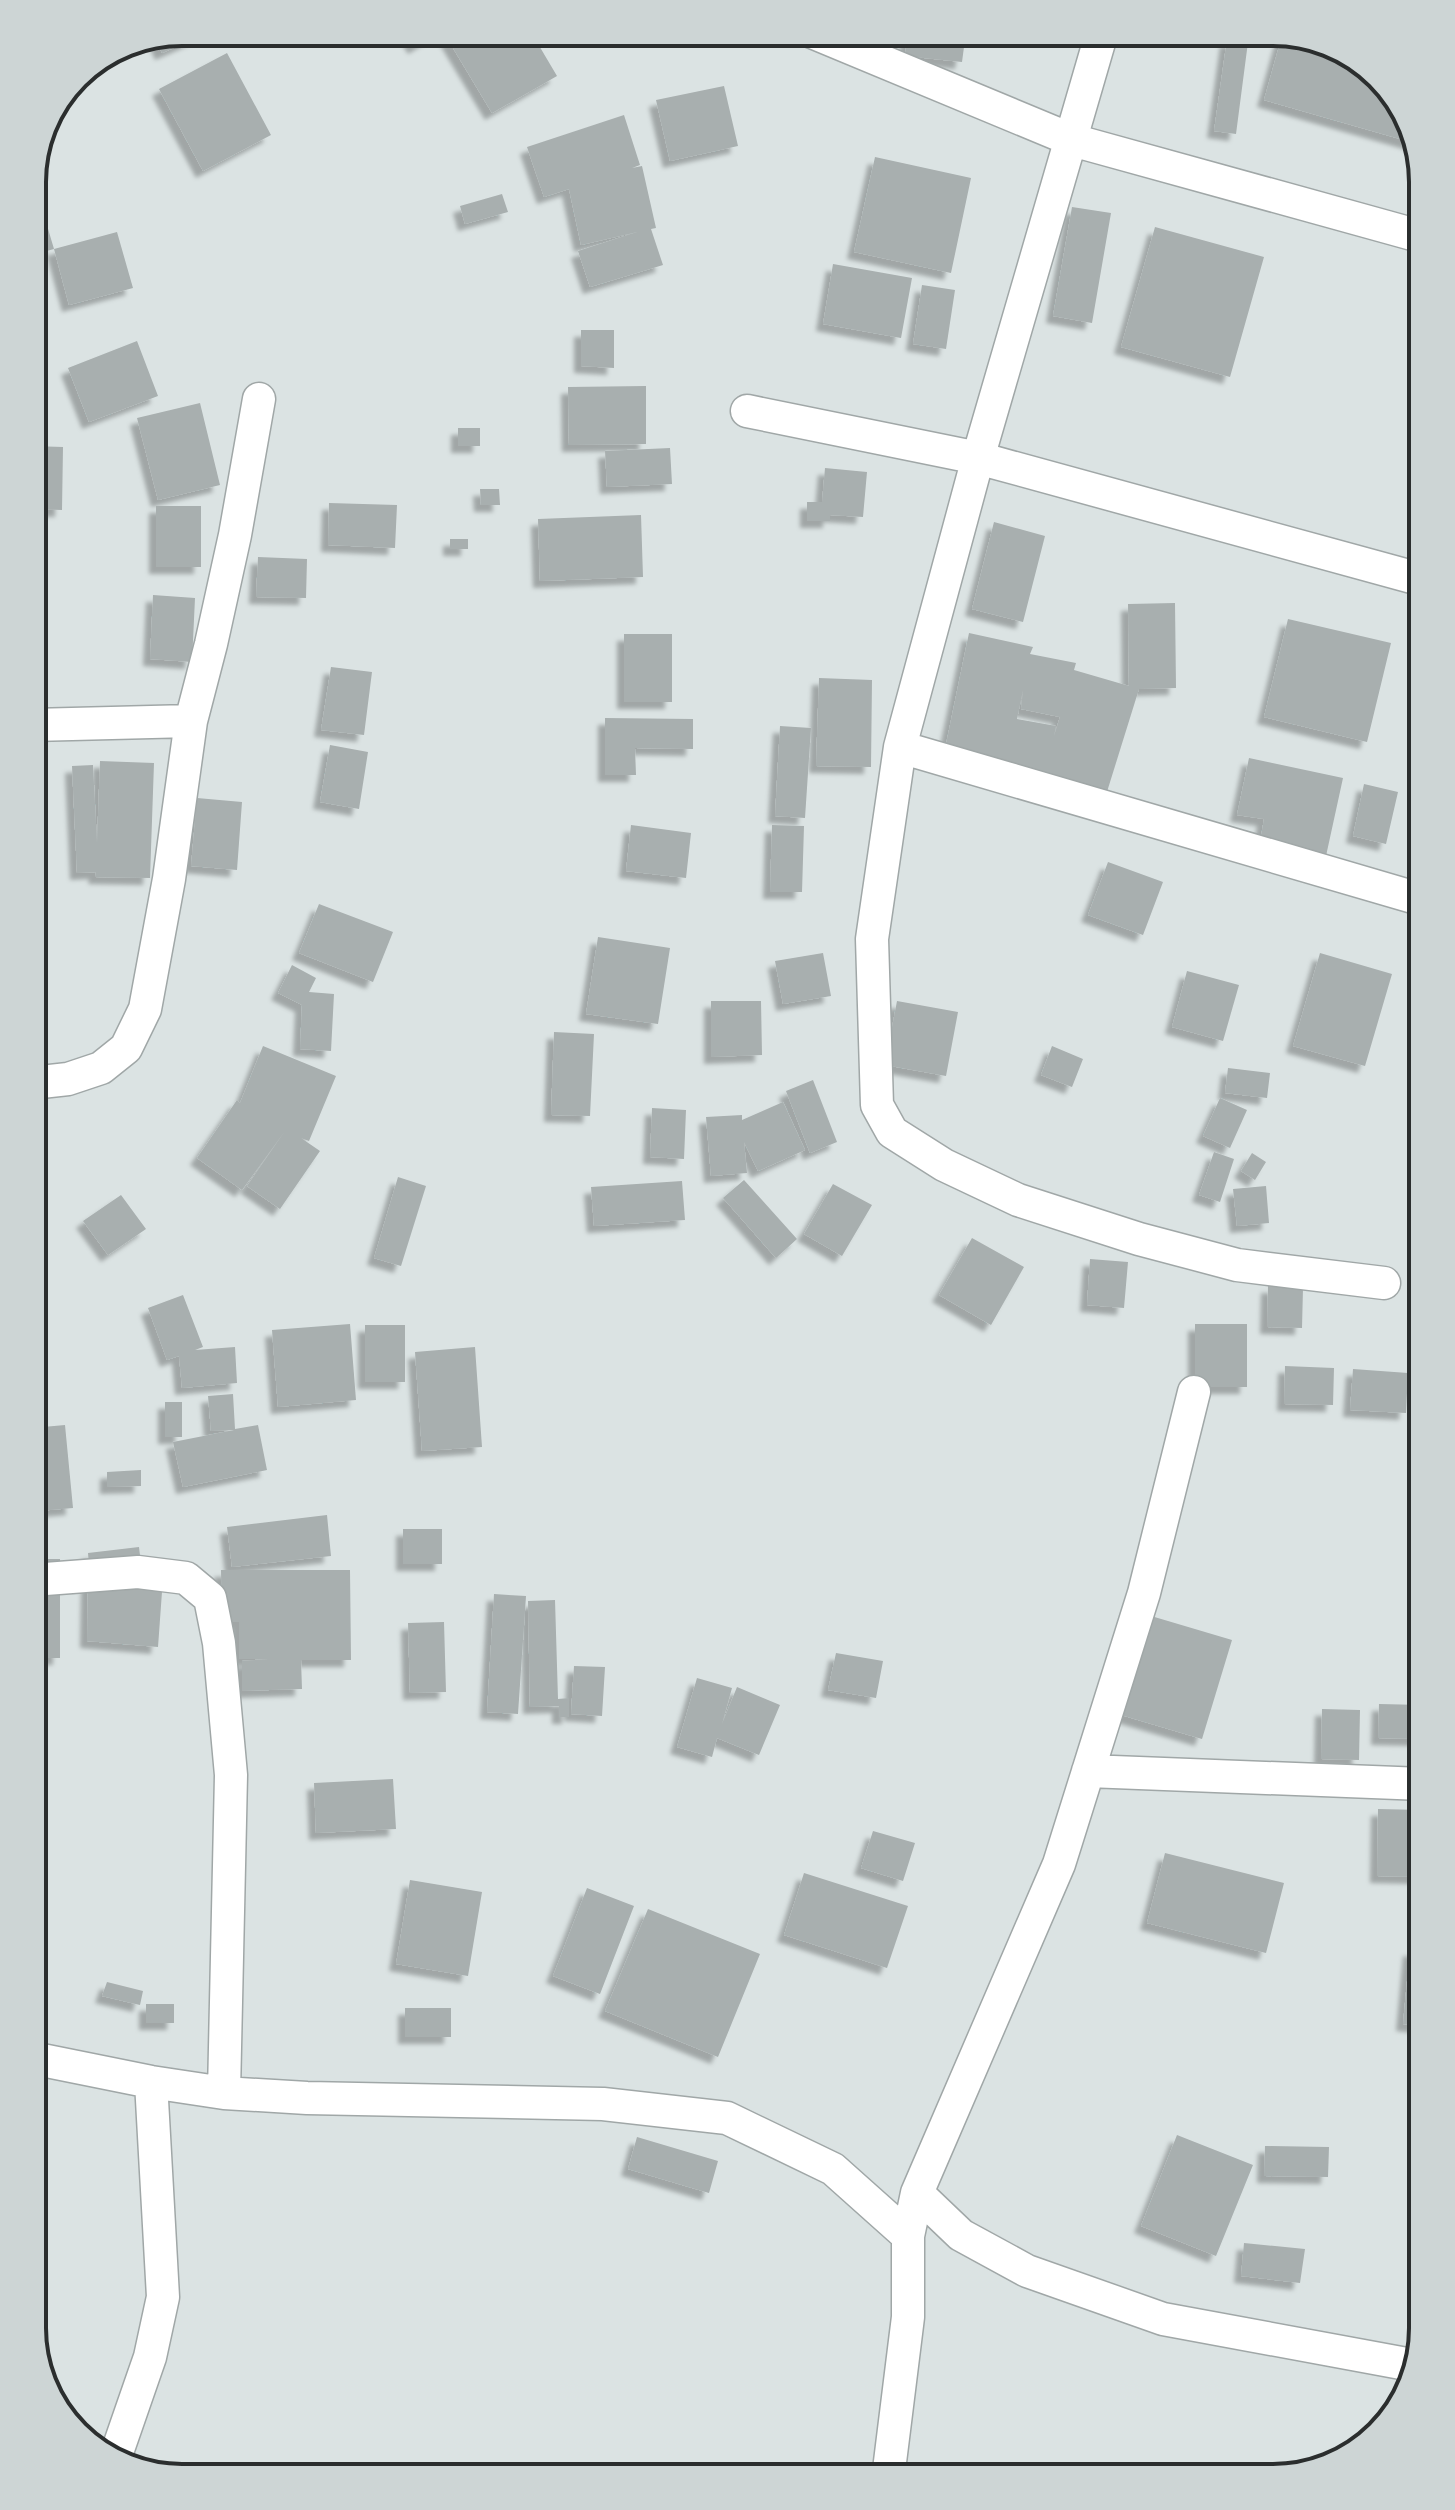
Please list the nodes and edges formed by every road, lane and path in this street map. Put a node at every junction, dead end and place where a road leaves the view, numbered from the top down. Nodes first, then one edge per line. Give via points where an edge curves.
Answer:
1 (846, 46) edge
2 (1098, 46) edge
3 (1072, 140) junction
4 (1409, 233) edge
5 (259, 399) dead end
6 (747, 411) dead end
7 (978, 458) junction
8 (1409, 576) edge
9 (191, 721) junction
10 (46, 725) edge
11 (900, 747) junction
12 (1409, 896) edge
13 (46, 1081) edge
14 (1384, 1283) dead end
15 (1194, 1392) dead end
16 (46, 1579) edge
17 (1088, 1771) junction
18 (1409, 1783) edge
19 (46, 2061) edge
20 (151, 2082) junction
21 (224, 2093) junction
22 (917, 2193) junction
23 (908, 2236) junction
24 (1404, 2363) edge
25 (118, 2448) edge
26 (890, 2464) edge

1 - 3 street
2 - 3 street
3 - 4 street
3 - 7 street
5 - 9 street via 235,535
6 - 7 street
7 - 8 street
7 - 11 street
9 - 10 street
9 - 13 street via 145,1009 126,1048 101,1068
11 - 12 street
11 - 14 street via 872,939 877,1105 892,1132 944,1165 1018,1200 1139,1239 1237,1265
15 - 17 street via 1144,1593
16 - 21 street via 138,1572 186,1578 210,1598 231,1775
17 - 18 street
17 - 22 street via 1059,1864
19 - 20 street
20 - 21 street
20 - 25 street via 163,2297 150,2357
21 - 23 street via 603,2104 727,2118 833,2169
22 - 23 street
22 - 24 street via 961,2235 1054,2281 1163,2319
23 - 26 street via 908,2317

